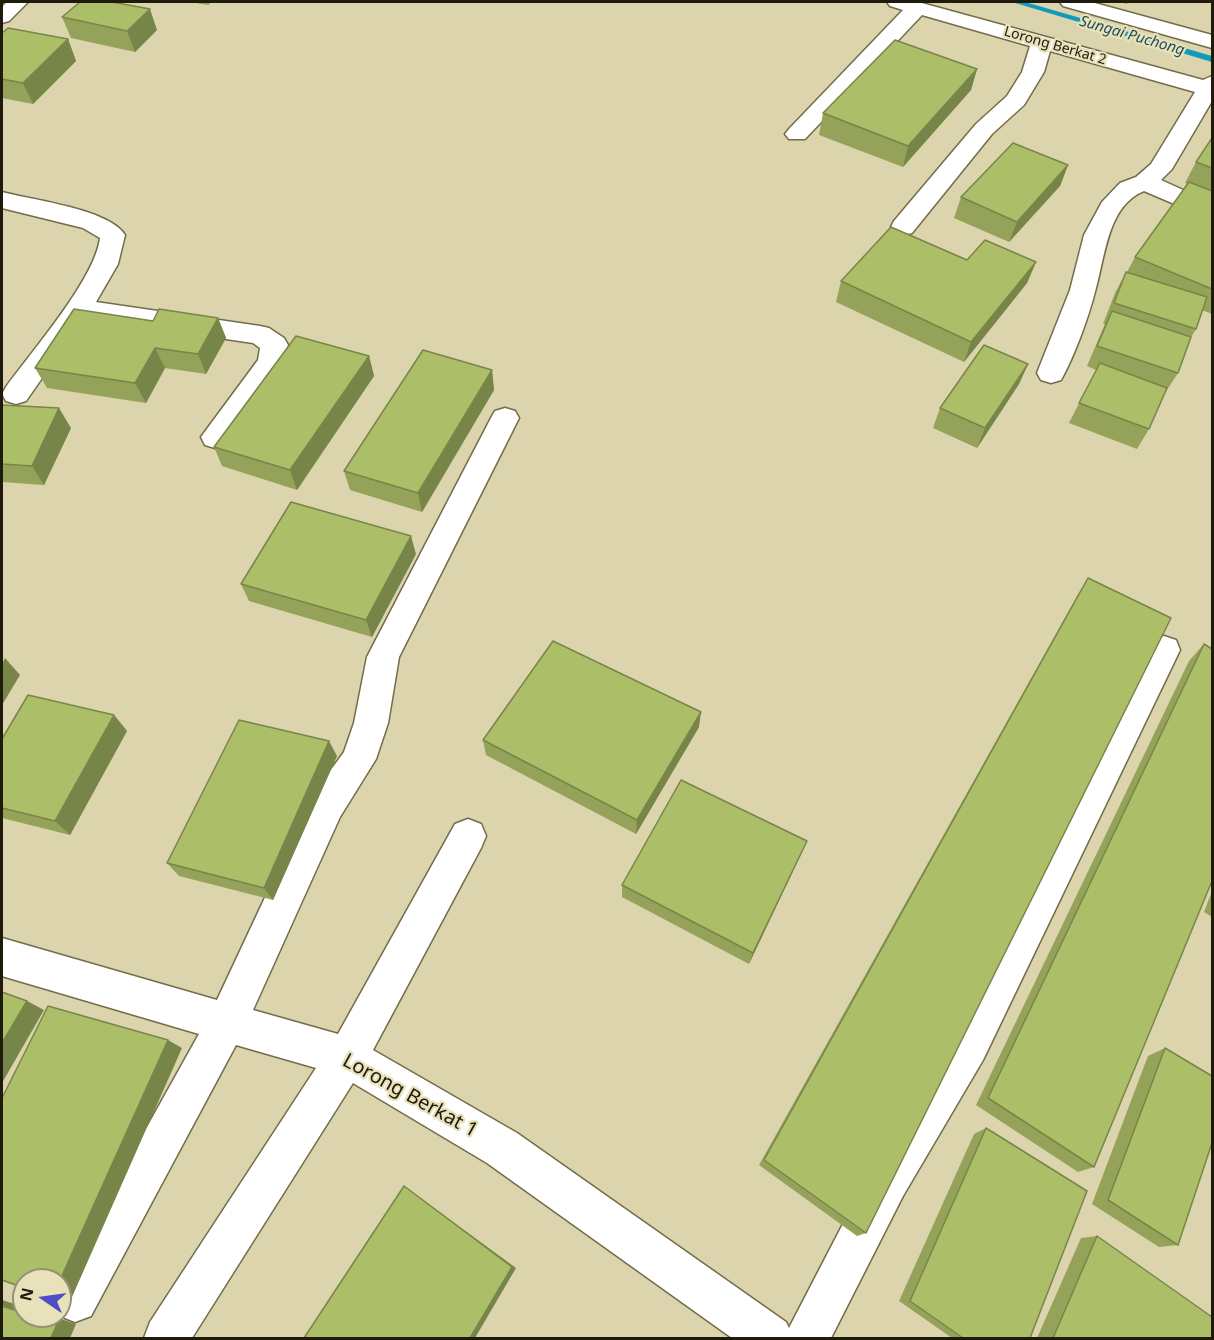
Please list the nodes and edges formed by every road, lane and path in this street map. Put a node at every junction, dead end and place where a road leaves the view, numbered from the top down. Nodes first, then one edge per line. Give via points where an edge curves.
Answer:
1 (18, 2) edge
2 (1070, 2) edge
3 (907, 5) edge
4 (2, 17) edge
5 (1042, 42) junction
6 (1212, 42) edge
7 (1211, 87) edge
8 (797, 134) dead end
9 (1144, 182) junction
10 (2, 200) edge
11 (1212, 212) edge
12 (903, 227) dead end
13 (77, 308) junction
14 (1051, 374) dead end
15 (16, 394) dead end
16 (506, 418) dead end
17 (215, 437) dead end
18 (1164, 650) edge
19 (468, 836) dead end
20 (2, 957) edge
21 (227, 1022) junction
22 (347, 1057) junction
23 (75, 1300) dead end
24 (166, 1338) edge
25 (770, 1338) edge
26 (807, 1338) edge

1 - 4 street
2 - 6 street
3 - 5 street, Lorong Berkat 2
3 - 8 street
5 - 7 street, Lorong Berkat 2
5 - 12 street via 1033,72 1016,100 984,129
7 - 9 street via 1160,169
9 - 11 street
9 - 14 street via 1129,188 1114,202 1096,235 1083,290
10 - 13 street via 91,222 113,235 112,250
13 - 15 street
13 - 17 street via 260,335 274,345 271,362
16 - 21 street via 383,657 371,723 359,759 327,805
18 - 26 street via 969,1046 888,1181
19 - 22 street
20 - 21 street, Lorong Berkat 1
21 - 22 street, Lorong Berkat 1
21 - 23 street
22 - 24 street
22 - 25 street, Lorong Berkat 1 via 502,1148

